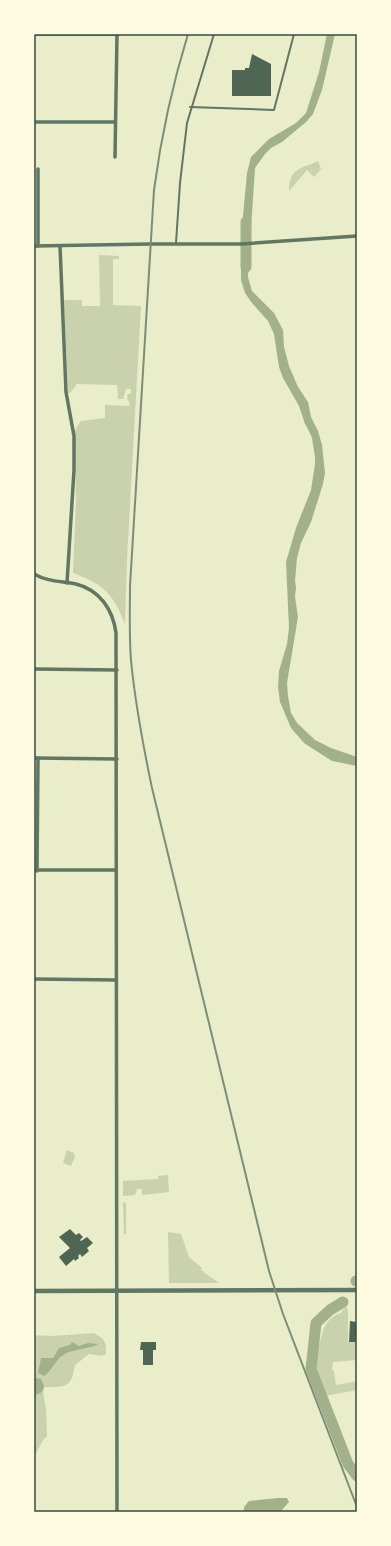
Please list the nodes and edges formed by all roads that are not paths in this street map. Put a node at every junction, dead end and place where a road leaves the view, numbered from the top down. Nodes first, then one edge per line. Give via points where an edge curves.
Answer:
1 (34, 34) edge
2 (116, 34) edge
3 (214, 34) edge
4 (294, 34) edge
5 (190, 107) junction
6 (34, 122) edge
7 (115, 122) junction
8 (115, 157) dead end
9 (38, 169) dead end
10 (357, 236) edge
11 (176, 245) junction
12 (36, 246) edge
13 (60, 246) junction
14 (34, 574) edge
15 (67, 583) junction
16 (34, 669) edge
17 (117, 670) junction
18 (36, 758) edge
19 (116, 759) junction
20 (36, 870) edge
21 (116, 870) junction
22 (34, 979) edge
23 (116, 980) junction
24 (357, 1290) edge
25 (34, 1291) edge
26 (116, 1291) junction
27 (117, 1512) edge

1 - 2 street
2 - 7 street
3 - 5 lane
4 - 5 lane via 274,110
5 - 11 lane
6 - 7 street
7 - 8 street
9 - 12 street
10 - 11 street via 250,244
11 - 13 street
12 - 13 street
13 - 15 street via 66,392 74,436
14 - 15 street via 46,580
15 - 17 street via 89,590 104,602 112,614 115,624
16 - 17 street
17 - 19 street
18 - 19 street
18 - 20 street
19 - 21 street
20 - 21 street
21 - 23 street
22 - 23 street
23 - 26 street
24 - 26 street
25 - 26 street
26 - 27 street

